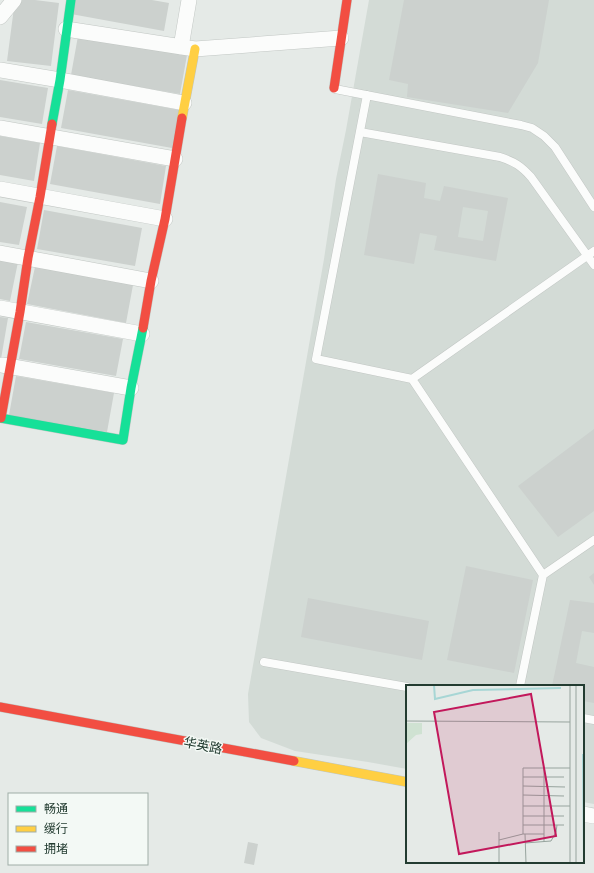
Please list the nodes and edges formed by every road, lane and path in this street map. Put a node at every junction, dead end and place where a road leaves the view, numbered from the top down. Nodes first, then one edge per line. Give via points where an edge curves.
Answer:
1 (14, 0) edge
2 (71, 0) edge
3 (189, 0) edge
4 (348, 0) edge
5 (0, 16) edge
6 (66, 29) junction
7 (342, 38) junction
8 (188, 48) junction
9 (0, 70) edge
10 (60, 80) junction
11 (334, 88) joint
12 (367, 95) junction
13 (184, 103) junction
14 (0, 128) edge
15 (360, 132) junction
16 (50, 137) junction
17 (175, 159) junction
18 (0, 189) edge
19 (40, 197) junction
20 (594, 207) edge
21 (164, 219) junction
22 (0, 253) edge
23 (591, 253) edge
24 (28, 258) junction
25 (594, 265) edge
26 (151, 281) junction
27 (0, 308) edge
28 (20, 312) junction
29 (142, 334) junction
30 (5, 366) edge
31 (412, 379) junction
32 (131, 388) junction
33 (0, 418) edge
34 (594, 540) edge
35 (543, 575) junction
36 (264, 662) dead end
37 (520, 685) edge
38 (406, 687) edge
39 (0, 708) edge
40 (584, 718) edge
41 (594, 720) edge
42 (406, 782) edge
43 (584, 814) edge
44 (594, 816) edge

1 - 5 street
2 - 6 street
3 - 8 street
4 - 7 street
6 - 8 street
6 - 10 street
7 - 8 street
7 - 11 street
8 - 13 street
9 - 10 street
10 - 13 street
10 - 16 street
11 - 12 lane
12 - 15 lane
12 - 20 lane via 532,128 555,147
13 - 17 street
14 - 16 street
15 - 23 lane via 500,157 514,162 531,177
15 - 31 lane via 316,359
16 - 17 street
16 - 19 street
17 - 21 street
18 - 19 street
19 - 21 street
19 - 24 street
21 - 26 street
22 - 24 street
23 - 25 lane
23 - 31 lane
24 - 26 street
24 - 28 street
26 - 29 street
27 - 28 street
28 - 29 street
28 - 30 street
29 - 32 street
30 - 32 street
30 - 33 street
31 - 35 lane
32 - 33 street via 123,440
34 - 35 lane
35 - 37 lane
36 - 38 lane
39 - 42 street, 华英路
40 - 41 lane
43 - 44 street

